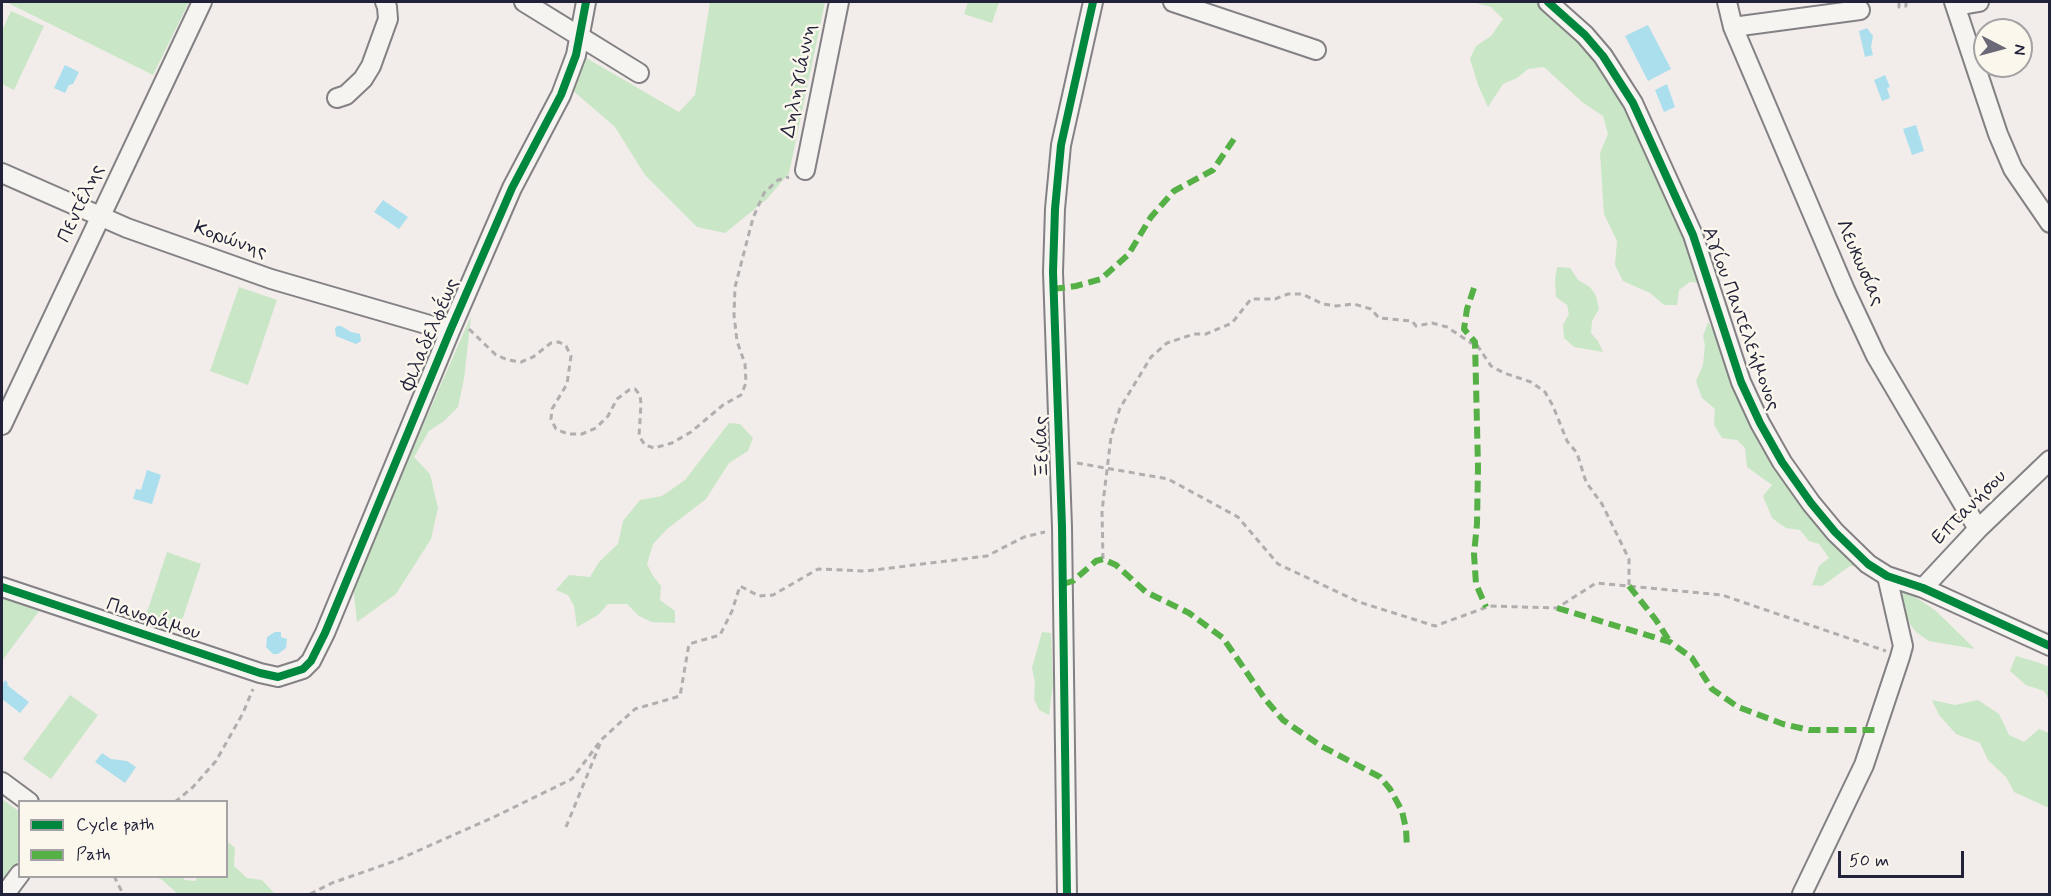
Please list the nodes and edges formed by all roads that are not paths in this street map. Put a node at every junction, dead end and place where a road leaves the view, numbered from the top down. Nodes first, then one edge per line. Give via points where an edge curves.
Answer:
1 (202, 2) edge
2 (385, 2) edge
3 (524, 2) edge
4 (586, 2) edge
5 (839, 2) edge
6 (1093, 2) edge
7 (1173, 2) edge
8 (1548, 2) edge
9 (1727, 2) edge
10 (1979, 2) edge
11 (1955, 4) edge
12 (1860, 10) dead end
13 (1733, 27) junction
14 (580, 36) junction
15 (1316, 50) dead end
16 (639, 73) dead end
17 (338, 99) dead end
18 (805, 170) road end
19 (2, 173) edge
20 (100, 217) junction
21 (2049, 223) edge
22 (450, 331) junction
23 (2, 425) edge
24 (2049, 460) edge
25 (1978, 529) junction
26 (1887, 576) junction
27 (2, 587) edge
28 (1923, 588) junction
29 (2049, 646) edge
30 (294, 673) joint
31 (2, 782) edge
32 (28, 800) edge
33 (18, 877) edge
34 (5, 894) edge
35 (1067, 894) edge
36 (1802, 894) edge

1 - 20 street, Πεντέλης
2 - 17 street via 388,19 371,66 363,79
3 - 14 street
4 - 14 street, Φιλαδελφέως
5 - 18 street, Δηληγιάννη
6 - 35 street, Ξενίας via 1061,145 1055,208 1053,289 1062,527
7 - 15 street
8 - 26 street, Αγίου Παντελεήμονος via 1597,49 1633,103 1693,235 1742,382 1782,462 1835,532 1868,564
9 - 13 street, Λευκωσίας
10 - 11 street
11 - 21 street via 2013,169
12 - 13 street
13 - 25 street, Λευκωσίας via 1876,356
14 - 16 street
14 - 22 street, Φιλαδελφέως via 561,95 512,188
19 - 20 street, Κορώνης
20 - 22 street, Κορώνης via 271,279
20 - 23 street, Πεντέλης
22 - 30 street, Φιλαδελφέως via 326,633 311,661
24 - 25 street, Επτανήσου
25 - 28 street, Επτανήσου
26 - 28 street, Αγίου Παντελεήμονος
26 - 36 street via 1903,646 1864,765
27 - 30 street, Πανοράμου via 260,673 278,677
28 - 29 street, Αγίου Παντελεήμονος
31 - 32 street
33 - 34 street

